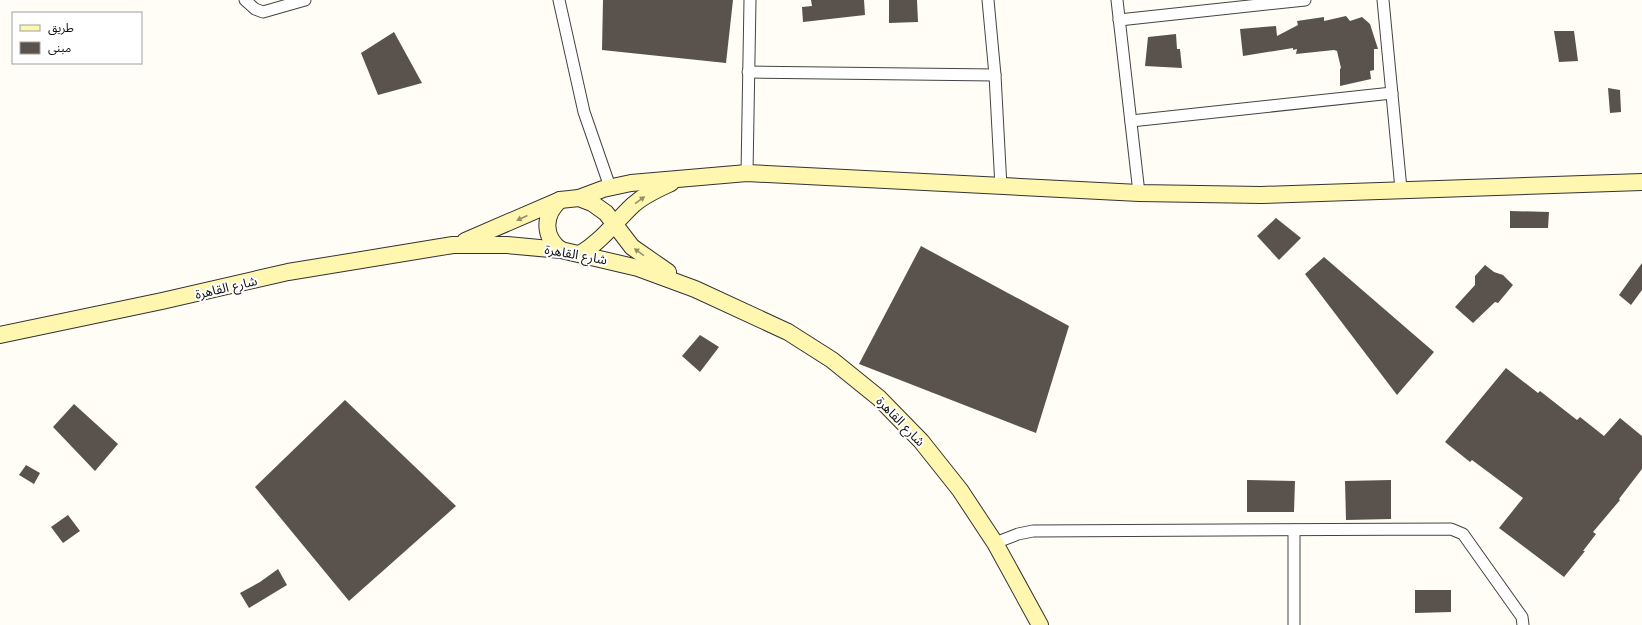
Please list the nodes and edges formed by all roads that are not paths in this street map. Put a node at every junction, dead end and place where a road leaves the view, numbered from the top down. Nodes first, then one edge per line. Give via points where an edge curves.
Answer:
1 (245, 0) edge
2 (305, 0) edge
3 (559, 0) edge
4 (750, 0) edge
5 (988, 0) edge
6 (1117, 0) edge
7 (1305, 0) edge
8 (1383, 0) edge
9 (1252, 3) edge
10 (1119, 20) junction
11 (748, 72) junction
12 (995, 75) junction
13 (1392, 93) junction
14 (1131, 121) junction
15 (747, 173) junction
16 (682, 179) junction
17 (1642, 182) edge
18 (610, 187) junction
19 (1001, 187) junction
20 (1400, 190) junction
21 (1139, 193) junction
22 (579, 198) junction
23 (560, 200) junction
24 (615, 225) junction
25 (453, 245) junction
26 (561, 250) junction
27 (580, 254) junction
28 (694, 289) junction
29 (0, 335) edge
30 (1294, 530) junction
31 (995, 543) junction
32 (1040, 625) edge
33 (1294, 625) edge
34 (1523, 625) edge

1 - 2 street via 263,12
3 - 18 street via 584,112
4 - 11 street
5 - 12 street
6 - 10 street
7 - 9 street
8 - 13 street
9 - 10 street
10 - 14 street
11 - 12 street
11 - 15 street
12 - 19 street
13 - 14 street
13 - 20 street
14 - 21 street
15 - 16 main road
15 - 19 main road
16 - 18 main road
24 -> 16 main road via 645,196
17 - 20 main road
18 - 22 main road
19 - 21 main road
20 - 21 main road via 1261,195
22 - 23 main road, شارع القاهرة
22 - 24 main road, شارع القاهرة via 599,208
23 -> 25 main road, شارع القاهرة
23 - 26 main road via 551,210 547,222 549,236
24 - 27 main road
28 -> 24 main road, شارع القاهرة via 638,252
25 - 26 main road, شارع القاهرة via 507,245
25 - 29 main road, شارع القاهرة via 288,272
26 - 27 main road, شارع القاهرة
27 - 28 main road, شارع القاهرة via 638,268
28 - 31 main road, شارع القاهرة via 788,332 832,360 873,393 940,463
30 - 31 street via 1033,531
30 - 33 street
30 - 34 street via 1458,530 1522,617
31 - 32 main road, شارع القاهرة

